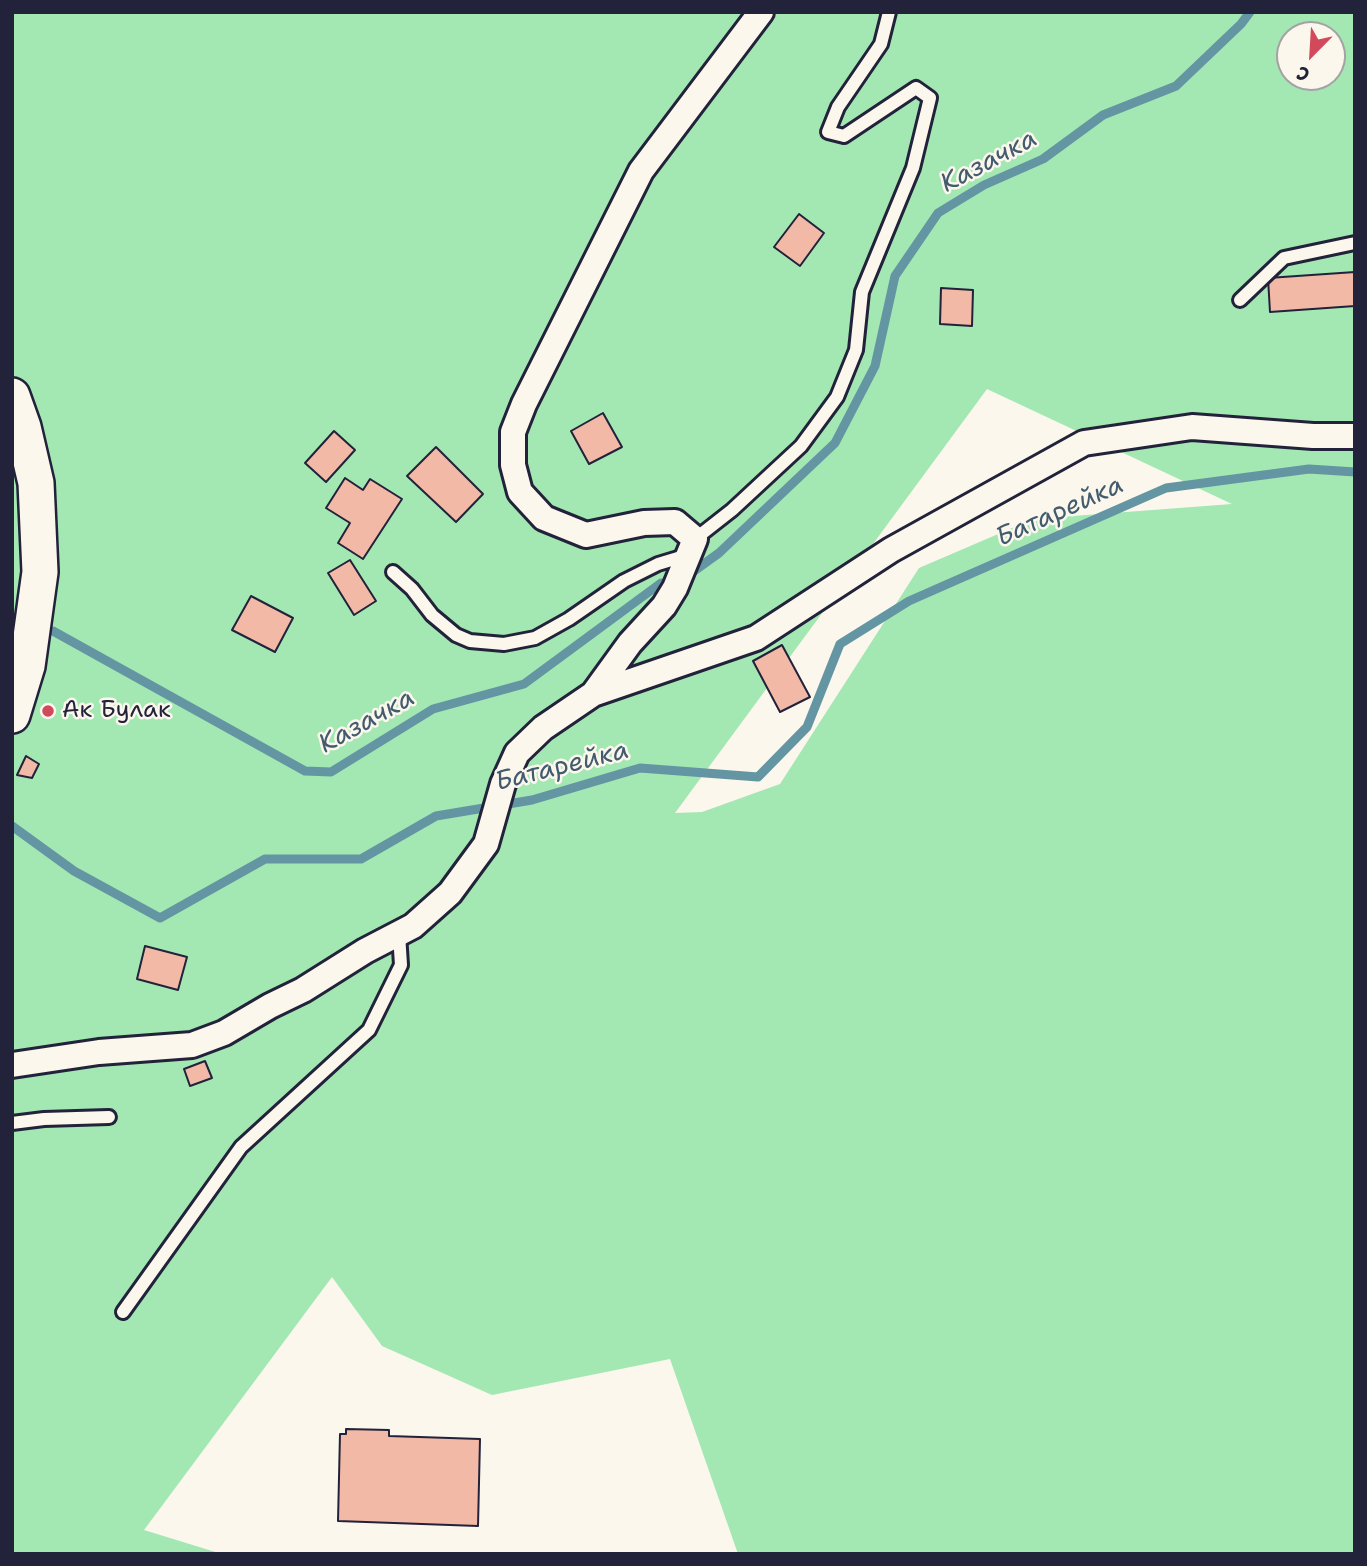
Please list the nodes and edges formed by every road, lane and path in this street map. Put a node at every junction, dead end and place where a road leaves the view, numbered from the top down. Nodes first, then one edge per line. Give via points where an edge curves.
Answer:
1 (761, 12) edge
2 (889, 12) edge
3 (1355, 243) edge
4 (1240, 300) dead end
5 (12, 396) edge
6 (1355, 436) edge
7 (693, 546) junction
8 (393, 572) dead end
9 (593, 694) junction
10 (12, 715) edge
11 (399, 934) junction
12 (12, 1065) edge
13 (109, 1117) dead end
14 (12, 1123) edge
15 (123, 1312) dead end

1 - 7 street via 641,171 513,432 513,465 520,492 544,518 586,535 675,522
2 - 7 lane via 881,44 838,107 828,132 844,136 916,88 930,98 913,168 862,292 856,350 837,397 802,446
3 - 4 lane via 1284,258
5 - 10 main road via 36,483 40,572 27,666
6 - 9 street via 1192,428 1084,443 891,550 756,638
7 - 8 lane via 625,581 535,638 504,644 456,635
7 - 9 street via 664,606 629,643
9 - 11 street via 517,753 486,844 450,893
11 - 12 street via 223,1033 192,1045
11 - 15 lane via 401,965 369,1030 241,1147
13 - 14 lane

